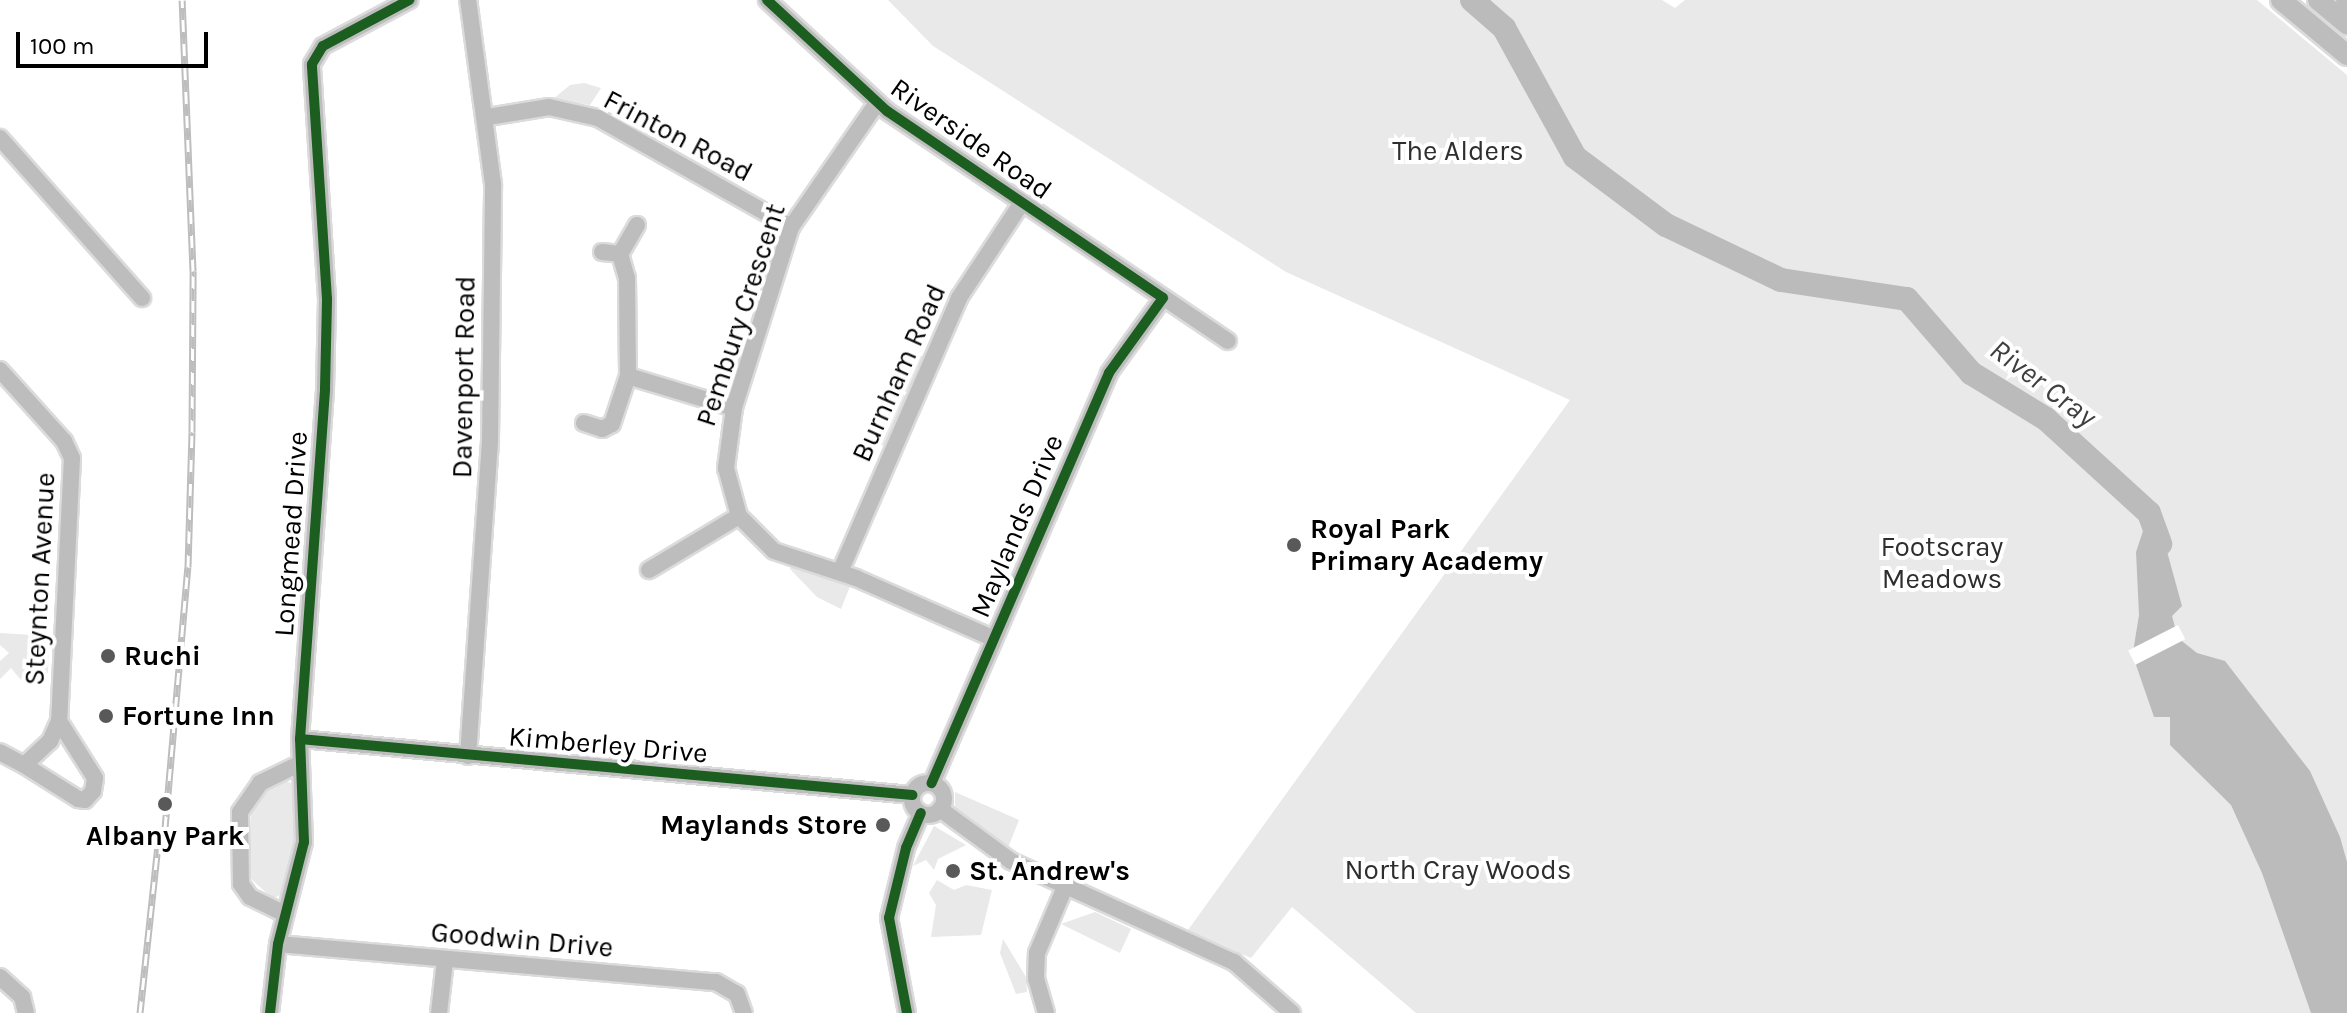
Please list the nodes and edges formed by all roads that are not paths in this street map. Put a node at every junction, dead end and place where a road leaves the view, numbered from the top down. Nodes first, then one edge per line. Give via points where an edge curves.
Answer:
1 (409, 0) edge
2 (468, 0) edge
3 (767, 0) edge
4 (2281, 0) edge
5 (2318, 0) edge
6 (2347, 24) edge
7 (2347, 55) edge
8 (877, 103) junction
9 (488, 117) junction
10 (0, 138) edge
11 (1021, 204) junction
12 (637, 225) dead end
13 (791, 227) junction
14 (602, 252) dead end
15 (620, 254) junction
16 (142, 298) dead end
17 (1163, 298) junction
18 (1228, 341) dead end
19 (0, 370) edge
20 (628, 376) junction
21 (734, 408) junction
22 (584, 423) dead end
23 (739, 516) junction
24 (649, 570) dead end
25 (840, 572) junction
26 (994, 639) junction
27 (59, 721) junction
28 (300, 739) junction
29 (0, 752) edge
30 (468, 756) junction
31 (299, 764) junction
32 (24, 765) junction
33 (932, 783) junction
34 (912, 795) junction
35 (940, 809) junction
36 (921, 813) junction
37 (1065, 887) junction
38 (285, 914) junction
39 (278, 944) junction
40 (445, 960) junction
41 (0, 977) edge
42 (26, 1013) edge
43 (270, 1013) edge
44 (439, 1013) edge
45 (744, 1013) edge
46 (907, 1013) edge
47 (1046, 1013) edge
48 (1292, 1013) edge

1 - 28 street, Longmead Drive via 315,55 327,299
2 - 9 street, Davenport Road
3 - 8 street, Riverside Road
4 - 7 main road
5 - 6 main road
8 - 11 street, Riverside Road
8 - 13 street, Pembury Crescent
9 - 13 street, Frinton Road via 549,107 598,118
9 - 30 street, Davenport Road via 493,184 490,440
10 - 16 street
11 - 17 street, Riverside Road
11 - 25 street, Burnham Road via 959,298
12 - 15 street
13 - 21 street, Pembury Crescent
14 - 15 street
15 - 20 street via 627,278
17 - 18 street, Riverside Road
17 - 26 street, Maylands Drive via 1109,373
19 - 27 street, Steynton Avenue via 64,441 72,458
20 - 21 street
20 - 22 street via 612,424 602,429
21 - 23 street, Pembury Crescent via 726,468
23 - 24 street
23 - 25 street, Pembury Crescent via 774,551
25 - 26 street, Pembury Crescent
26 - 33 street, Maylands Drive
27 - 32 street, Steynton Avenue via 50,741
27 - 32 street, Steynton Avenue via 95,778 93,791 85,800 78,799
28 - 30 street, Kimberley Drive
28 - 31 street, Longmead Drive
29 - 32 street, Steynton Avenue
30 - 34 street, Kimberley Drive
31 - 38 street, Longmead Drive via 304,842
31 - 38 street via 260,783 240,812 241,884 250,897
33 - 34 street via 919,785
33 - 35 street via 942,789
34 - 36 street
35 - 36 street
35 - 37 street via 1011,861
36 - 46 street via 906,848 889,918
37 - 47 street via 1037,953 1036,979
37 - 48 street via 1234,962
38 - 39 street, Longmead Drive
39 - 40 street, Goodwin Drive
39 - 43 street, Longmead Drive
40 - 44 street
40 - 45 street, Goodwin Drive via 716,982 737,994
41 - 42 street via 22,997

